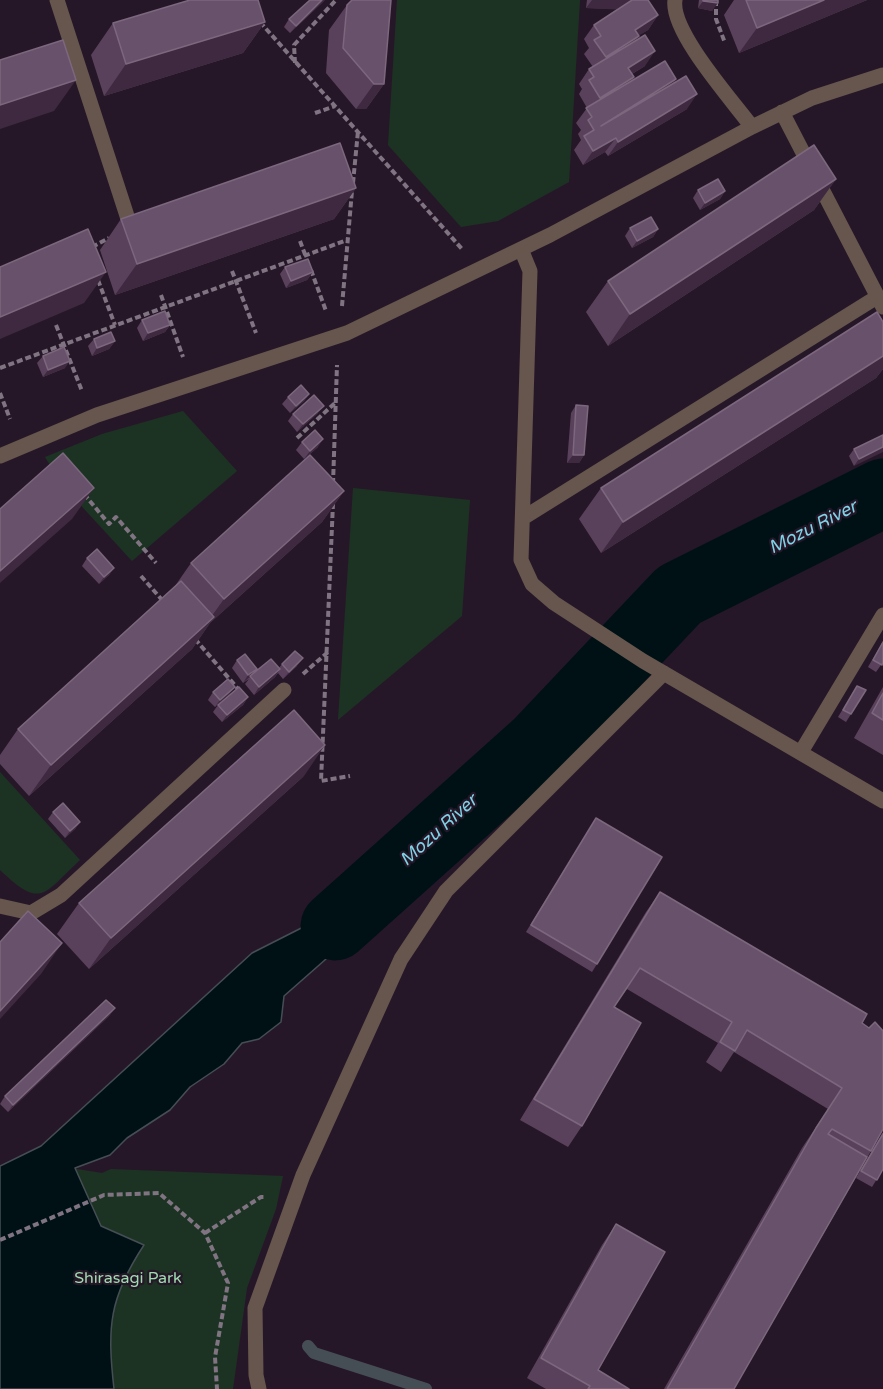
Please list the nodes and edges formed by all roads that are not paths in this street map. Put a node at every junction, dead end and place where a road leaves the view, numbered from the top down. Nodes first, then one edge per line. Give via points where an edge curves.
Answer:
1 (57, 0) edge
2 (675, 0) edge
3 (883, 75) edge
4 (782, 112) junction
5 (752, 127) junction
6 (128, 219) edge
7 (521, 249) junction
8 (880, 302) edge
9 (0, 456) edge
10 (523, 518) junction
11 (883, 615) edge
12 (664, 673) junction
13 (284, 690) dead end
14 (801, 752) junction
15 (883, 801) edge
16 (0, 906) edge
17 (259, 1389) edge

1 - 6 street
2 - 5 street via 674,10 689,44
3 - 4 street
4 - 5 street
4 - 8 street
5 - 7 street
7 - 9 street via 346,333 97,415
7 - 10 street via 530,271
8 - 10 street
10 - 12 street via 521,560 532,584 554,603
11 - 14 street
12 - 14 street
12 - 17 street via 446,891 401,959 303,1175 255,1308
13 - 16 street via 61,895 31,913
14 - 15 street

